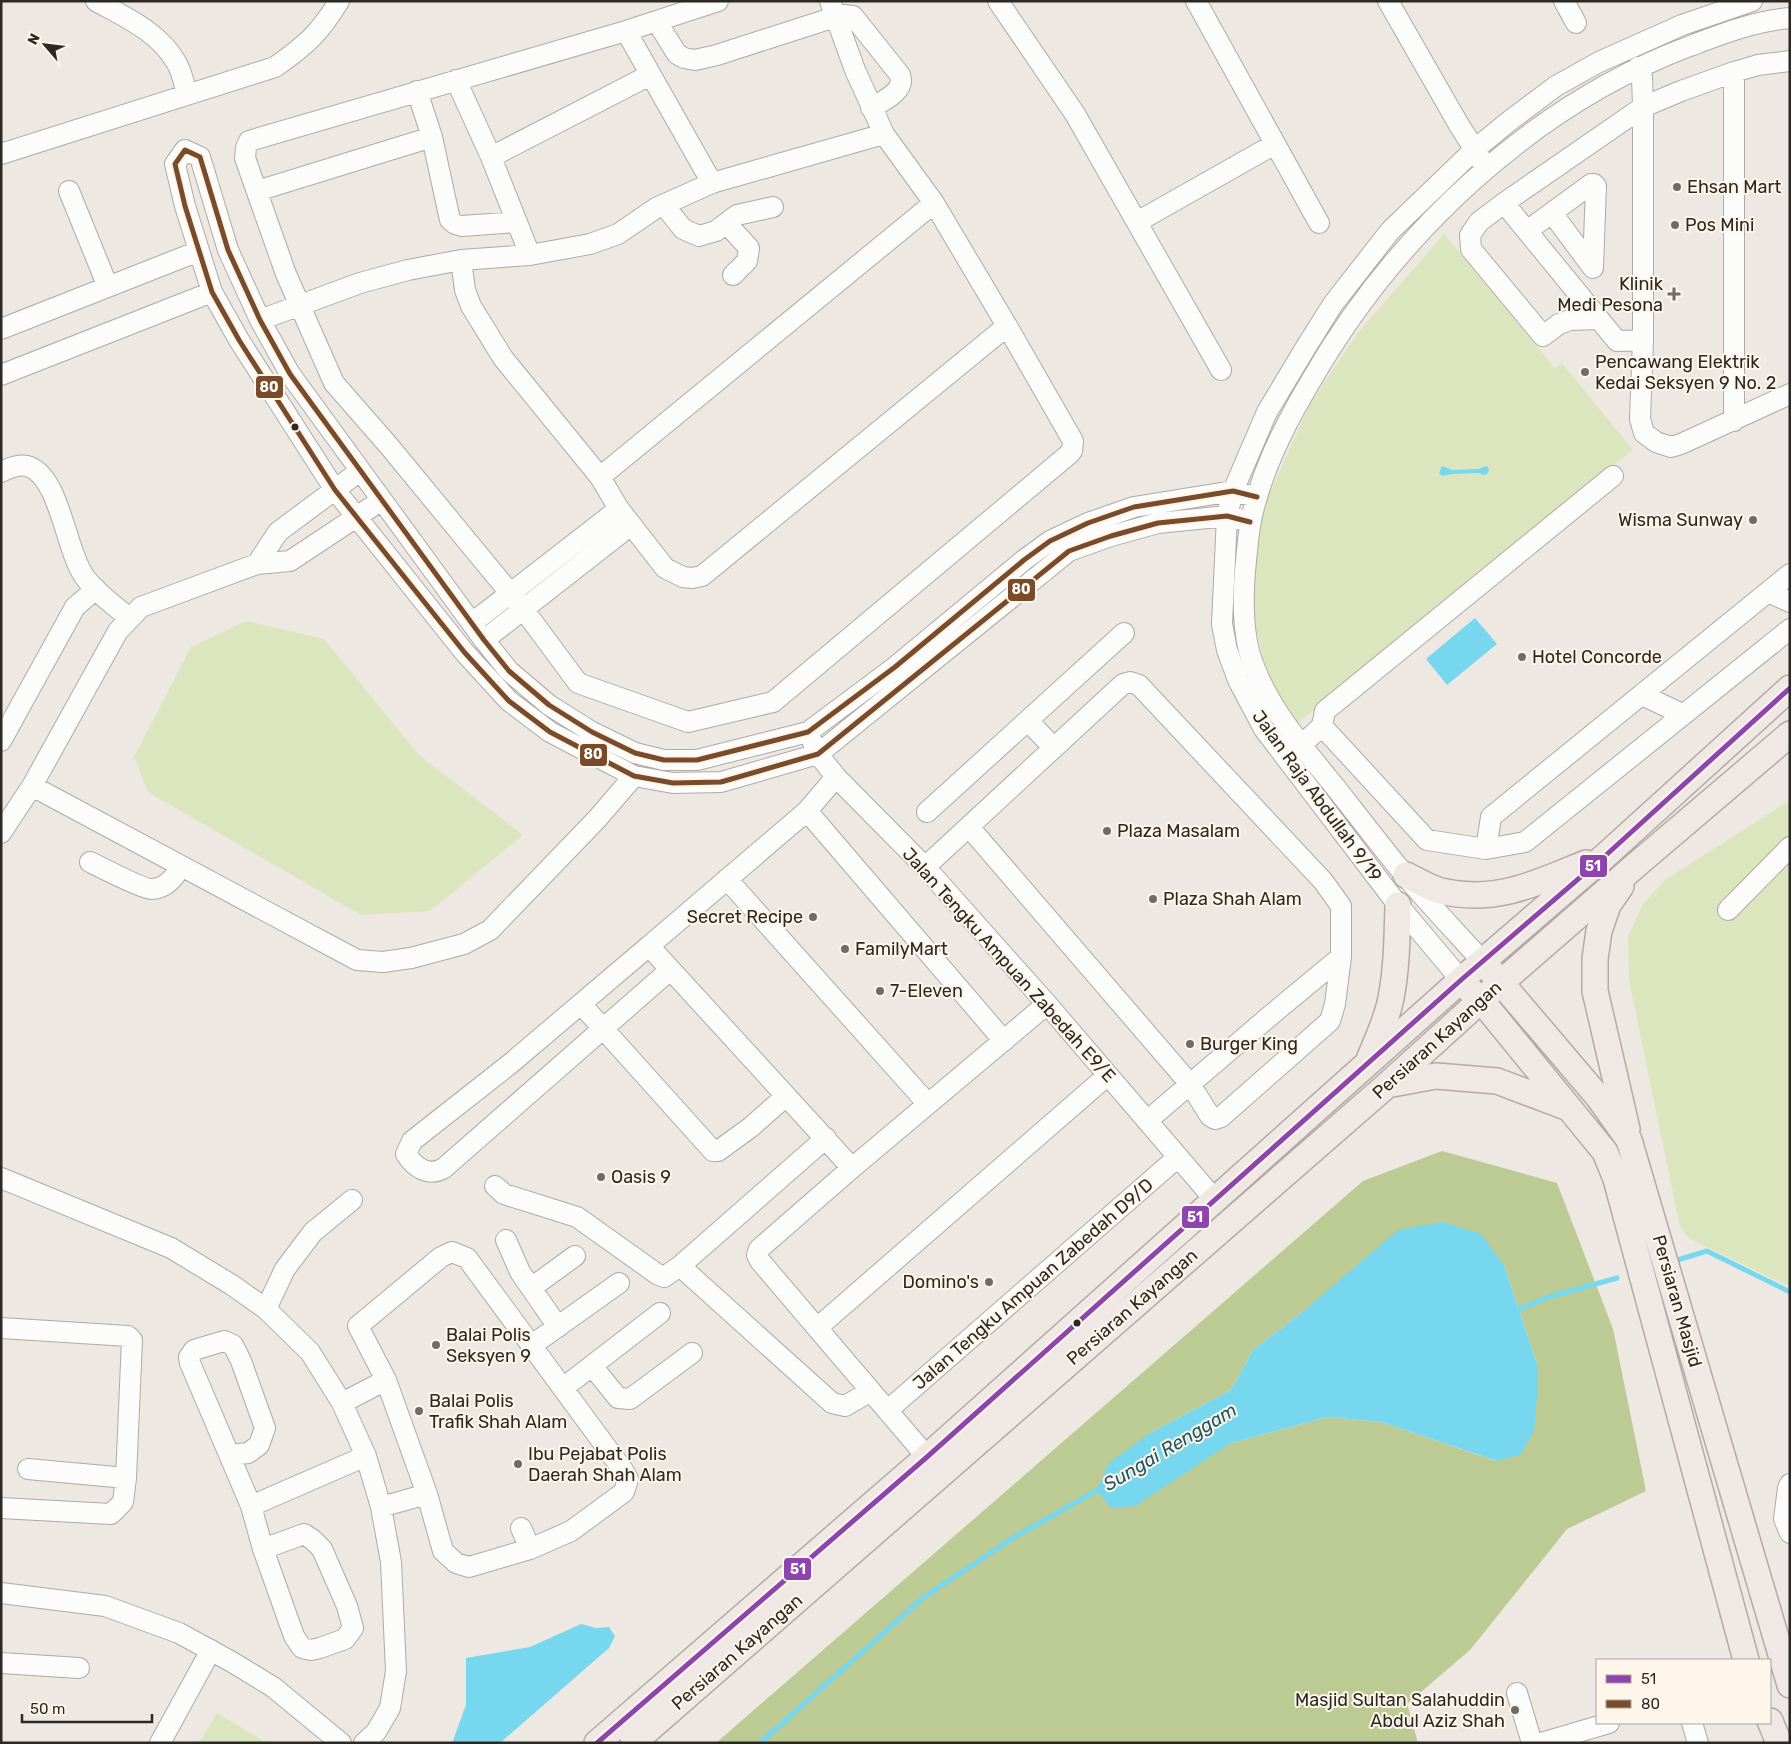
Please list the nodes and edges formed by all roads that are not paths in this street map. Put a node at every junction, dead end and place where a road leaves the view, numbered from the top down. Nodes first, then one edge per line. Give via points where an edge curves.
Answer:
1 (96, 1) edge
2 (339, 1) edge
3 (718, 1) edge
4 (998, 1) edge
5 (1196, 1) edge
6 (1388, 1) edge
7 (1564, 1) edge
8 (1752, 1) edge
9 (832, 9) edge
10 (1790, 18) edge
11 (657, 22) junction
12 (1576, 23) dead end
13 (626, 32) junction
14 (1790, 62) edge
15 (1638, 67) junction
16 (1734, 72) junction
17 (650, 74) junction
18 (456, 80) junction
19 (417, 91) junction
20 (187, 95) junction
21 (1643, 107) junction
22 (871, 108) junction
23 (884, 134) junction
24 (432, 136) junction
25 (1275, 144) junction
26 (1474, 150) junction
27 (1, 154) edge
28 (491, 157) junction
29 (1486, 168) junction
30 (712, 183) junction
31 (69, 191) dead end
32 (257, 191) junction
33 (934, 203) junction
34 (1504, 203) junction
35 (664, 205) junction
36 (773, 207) dead end
37 (1552, 213) dead end
38 (517, 222) junction
39 (1137, 222) junction
40 (726, 223) junction
41 (1319, 223) dead end
42 (1526, 231) junction
43 (199, 251) junction
44 (530, 255) junction
45 (460, 260) junction
46 (733, 275) dead end
47 (108, 287) junction
48 (212, 292) junction
49 (300, 306) junction
50 (1599, 319) junction
51 (260, 320) junction
52 (1007, 326) junction
53 (1, 330) edge
54 (1643, 340) junction
55 (1221, 370) dead end
56 (1, 375) edge
57 (1790, 394) edge
58 (1734, 421) junction
59 (360, 471) junction
60 (1, 472) edge
61 (1613, 476) dead end
62 (600, 477) junction
63 (335, 490) junction
64 (1233, 491) junction
65 (1257, 497) junction
66 (382, 500) junction
67 (619, 509) junction
68 (1227, 516) junction
69 (356, 517) junction
70 (1250, 522) junction
71 (631, 525) junction
72 (257, 564) junction
73 (1790, 574) edge
74 (96, 589) junction
75 (1768, 592) junction
76 (510, 593) junction
77 (1790, 602) edge
78 (524, 610) junction
79 (129, 618) junction
80 (472, 624) junction
81 (1790, 629) edge
82 (1124, 633) dead end
83 (484, 640) junction
84 (1790, 688) edge
85 (1642, 696) junction
86 (1682, 714) junction
87 (1028, 721) junction
88 (1322, 726) junction
89 (808, 732) junction
90 (1790, 734) edge
91 (1, 741) edge
92 (1054, 748) junction
93 (1292, 748) junction
94 (818, 754) junction
95 (634, 776) junction
96 (836, 777) junction
97 (32, 786) junction
98 (807, 811) junction
99 (927, 812) dead end
100 (5, 821) edge
101 (969, 827) junction
102 (1790, 846) edge
103 (1486, 849) junction
104 (1604, 856) junction
105 (90, 862) dead end
106 (181, 866) junction
107 (1635, 866) junction
108 (925, 867) junction
109 (1406, 875) junction
110 (727, 880) junction
111 (1398, 905) junction
112 (1728, 910) dead end
113 (649, 946) junction
114 (1341, 957) junction
115 (1482, 962) junction
116 (670, 970) junction
117 (1461, 980) junction
118 (1501, 982) junction
119 (1481, 1000) junction
120 (581, 1004) junction
121 (1047, 1004) junction
122 (604, 1028) junction
123 (1004, 1041) junction
124 (1367, 1064) junction
125 (1108, 1075) junction
126 (1190, 1084) junction
127 (1386, 1086) junction
128 (786, 1096) junction
129 (928, 1104) junction
130 (1571, 1109) junction
131 (1147, 1121) junction
132 (826, 1138) junction
133 (1629, 1140) junction
134 (1178, 1157) junction
135 (852, 1168) junction
136 (1, 1178) edge
137 (495, 1186) dead end
138 (352, 1200) dead end
139 (1215, 1200) junction
140 (506, 1240) dead end
141 (575, 1256) dead end
142 (680, 1266) junction
143 (619, 1283) dead end
144 (531, 1288) junction
145 (266, 1309) junction
146 (660, 1313) dead end
147 (558, 1327) junction
148 (1, 1328) edge
149 (817, 1328) junction
150 (532, 1345) junction
151 (692, 1353) dead end
152 (592, 1366) junction
153 (386, 1380) junction
154 (563, 1388) junction
155 (871, 1391) junction
156 (342, 1403) junction
157 (888, 1410) junction
158 (230, 1455) junction
159 (366, 1456) junction
160 (927, 1457) junction
161 (28, 1469) dead end
162 (126, 1478) junction
163 (1790, 1484) edge
164 (427, 1494) junction
165 (251, 1506) junction
166 (381, 1507) junction
167 (2, 1508) edge
168 (1, 1514) edge
169 (521, 1528) dead end
170 (1790, 1533) edge
171 (263, 1549) junction
172 (530, 1549) junction
173 (1, 1593) edge
174 (211, 1650) junction
175 (1746, 1659) edge
176 (1, 1664) edge
177 (79, 1668) dead end
178 (1790, 1685) edge
179 (1517, 1693) dead end
180 (1606, 1724) edge
181 (1692, 1724) edge
182 (1762, 1724) edge
183 (1771, 1724) edge
184 (160, 1743) edge
185 (341, 1743) edge
186 (364, 1743) edge
187 (597, 1743) edge
188 (633, 1743) edge
189 (1532, 1743) edge
190 (1541, 1743) edge
191 (1698, 1743) edge
192 (1766, 1743) edge
193 (1779, 1743) edge

1 - 20 street via 158,39 177,62
2 - 20 street via 327,22 302,48 275,67
3 - 11 street
4 - 39 street via 1075,114
5 - 25 street
6 - 26 street
7 - 12 street
8 - 26 street, Jalan Raja Abdullah 9/19 via 1682,24 1599,62 1556,86
9 - 11 street via 717,55 694,60 677,54
9 - 22 street
9 - 22 street via 854,16 902,80 902,85 892,95
10 - 15 street, Jalan Raja Abdullah 9/19 via 1739,28
11 - 13 street
13 - 17 street
13 - 18 street
14 - 16 street via 1758,65
15 - 21 street via 1642,77
15 - 29 street, Jalan Raja Abdullah 9/19 via 1568,106
16 - 21 street
16 - 58 street
17 - 28 street
17 - 30 street
18 - 19 street
18 - 28 street
19 - 24 street
19 - 32 street via 249,141 245,158
20 - 27 street
21 - 34 street
21 - 54 street
22 - 23 street
23 - 30 street
23 - 33 street
24 - 32 street
24 - 38 street via 450,220 462,226
25 - 39 street
25 - 41 street
26 - 29 street
26 - 64 street, Jalan Raja Abdullah 9/19 via 1390,231 1334,304 1267,412
28 - 38 street
29 - 65 street, Jalan Raja Abdullah 9/19 via 1406,248 1353,314 1288,420
30 - 35 street
31 - 47 street
32 - 49 street
33 - 52 street
33 - 62 street
34 - 42 street
34 - 50 street via 1474,228 1470,235 1471,249 1543,336 1570,320
35 - 40 street via 683,229 700,236 716,231
35 - 44 street via 618,234 590,244
36 - 40 street via 737,215
37 - 42 street
38 - 44 street
39 - 55 street
40 - 46 street via 749,248 747,261
42 - 50 street
43 - 47 street
43 - 48 street
43 - 51 street via 175,164 185,150 200,157 228,250
44 - 45 street
45 - 49 street via 360,283
45 - 62 street via 471,306 503,358
47 - 53 street
48 - 56 street
48 - 63 street
49 - 51 street
49 - 76 street via 334,383
50 - 54 street via 1616,341
51 - 59 street via 290,374
52 - 71 street via 702,576 683,577 665,568
52 - 78 street via 1073,441 1072,450 774,702 688,722 578,683
54 - 58 street via 1640,419 1644,433 1671,447
57 - 58 street
59 - 63 street
59 - 66 street
60 - 74 street via 27,466 42,475 52,490 83,575
61 - 88 street via 1325,711
62 - 67 street
63 - 69 street
63 - 72 street via 278,532
64 - 65 street
64 - 68 street, Jalan Raja Abdullah 9/19
64 - 89 street via 1134,507 1050,541 895,667
65 - 70 street, Jalan Raja Abdullah 9/19
66 - 69 street
66 - 80 street
67 - 71 street
67 - 76 street
68 - 70 street
68 - 93 street, Jalan Raja Abdullah 9/19 via 1222,624 1226,650 1264,729
68 - 94 street via 1158,523 1069,551
69 - 72 street via 290,561
69 - 95 street via 465,653 509,701 550,732
70 - 93 street, Jalan Raja Abdullah 9/19 via 1244,579 1249,650
71 - 78 street
72 - 79 street via 141,607
73 - 75 street
74 - 79 street
74 - 91 street via 75,607
75 - 77 street
75 - 85 street
76 - 78 street
76 - 80 street
78 - 83 street
79 - 97 street via 118,631
80 - 83 street
81 - 86 street
82 - 87 street
83 - 89 street via 509,671 548,704 592,732 635,753 664,760 697,760
84 - 104 main road, Persiaran Kayangan
85 - 86 street
85 - 103 street via 1491,817
86 - 103 street via 1525,842
87 - 92 street
87 - 99 street
88 - 93 street
88 - 103 street via 1427,840
89 - 94 street, Jalan Tengku Ampuan Zabedah E9/E
90 - 107 main road, Persiaran Kayangan
92 - 101 street
92 - 114 street via 1123,684 1139,685 1323,881 1341,906
93 - 109 street, Jalan Raja Abdullah 9/19
93 - 111 street, Jalan Raja Abdullah 9/19
94 - 95 street via 721,782 673,783
94 - 96 street, Jalan Tengku Ampuan Zabedah E9/E
95 - 106 street via 490,930 464,944 411,958 382,962 357,960
96 - 98 street
96 - 108 street, Jalan Tengku Ampuan Zabedah E9/E
97 - 100 street
97 - 106 street
98 - 110 street
98 - 123 street
101 - 108 street
101 - 126 street
102 - 112 street
104 - 109 main road via 1530,886 1482,896 1440,891
104 - 115 main road, Persiaran Kayangan
105 - 106 street via 150,889 170,881
107 - 118 main road, Persiaran Kayangan
107 - 133 main road via 1608,905 1599,931 1595,959 1595,991
108 - 121 street, Jalan Tengku Ampuan Zabedah E9/E
109 - 115 street, Jalan Raja Abdullah 9/19
110 - 113 street
110 - 129 street
111 - 117 street, Jalan Raja Abdullah 9/19
111 - 124 main road via 1391,999
113 - 116 street
113 - 120 street
114 - 126 street
114 - 126 street via 1330,1021 1221,1117 1215,1119 1210,1116
115 - 117 main road, Persiaran Kayangan
115 - 118 main road, Persiaran Masjid
116 - 122 street
116 - 128 street
117 - 119 main road, Persiaran Masjid
117 - 124 main road, Persiaran Kayangan
118 - 119 main road, Persiaran Kayangan
118 - 133 main road, Persiaran Masjid via 1599,1098
119 - 127 main road, Persiaran Kayangan
119 - 130 main road, Persiaran Masjid
120 - 122 street
120 - 122 street via 412,1141 406,1154 412,1163 429,1172 444,1168
121 - 123 street
121 - 125 street, Jalan Tengku Ampuan Zabedah E9/E
122 - 128 street via 713,1151 718,1151 751,1127
123 - 129 street
124 - 139 main road, Persiaran Kayangan
125 - 131 street, Jalan Tengku Ampuan Zabedah E9/E
125 - 149 street
126 - 131 street
127 - 130 main road via 1436,1076 1497,1081
127 - 188 main road, Persiaran Kayangan
128 - 132 street
129 - 135 street
130 - 175 main road, Persiaran Masjid via 1605,1152 1616,1180
131 - 134 street, Jalan Tengku Ampuan Zabedah E9/E
132 - 135 street
132 - 142 street
133 - 178 main road, Persiaran Masjid
134 - 139 street, Jalan Tengku Ampuan Zabedah E9/E
134 - 157 street, Jalan Tengku Ampuan Zabedah D9/D
135 - 149 street via 759,1249 757,1255
136 - 145 street via 171,1248
137 - 142 street via 504,1194 577,1218 660,1276 664,1277
138 - 145 street via 314,1232 285,1269
139 - 160 main road, Persiaran Kayangan
140 - 144 street
141 - 144 street
142 - 155 street via 832,1403 845,1406
143 - 147 street
144 - 147 street
145 - 156 street via 310,1352
146 - 152 street
147 - 150 street
148 - 162 street via 128,1336 132,1340
149 - 155 street
150 - 153 street via 467,1258 452,1252 441,1257 358,1326
150 - 154 street
151 - 152 street via 630,1399 618,1398
152 - 154 street
153 - 156 street
153 - 164 street
154 - 172 street via 628,1479 624,1492 571,1531
155 - 157 street
156 - 159 street
157 - 160 street
158 - 158 street via 189,1357 194,1350 224,1341 233,1345 241,1361 265,1428 259,1445 248,1453
158 - 165 street
159 - 165 street
159 - 166 street
160 - 187 main road, Persiaran Kayangan
161 - 162 street
162 - 167 street via 123,1502 111,1514
163 - 170 street via 1784,1519
164 - 166 street
164 - 172 street via 443,1551 456,1564 469,1567
165 - 171 street
166 - 186 street via 391,1562 396,1671 390,1708 376,1732
167 - 168 street
169 - 172 street
171 - 171 street via 304,1534 322,1549 353,1628 345,1639 311,1650 302,1648 294,1636
173 - 174 street via 105,1606 179,1633
174 - 184 street
174 - 185 street via 273,1687
176 - 177 street
179 - 189 street
180 - 190 street
181 - 191 street
182 - 192 main road
183 - 193 main road

